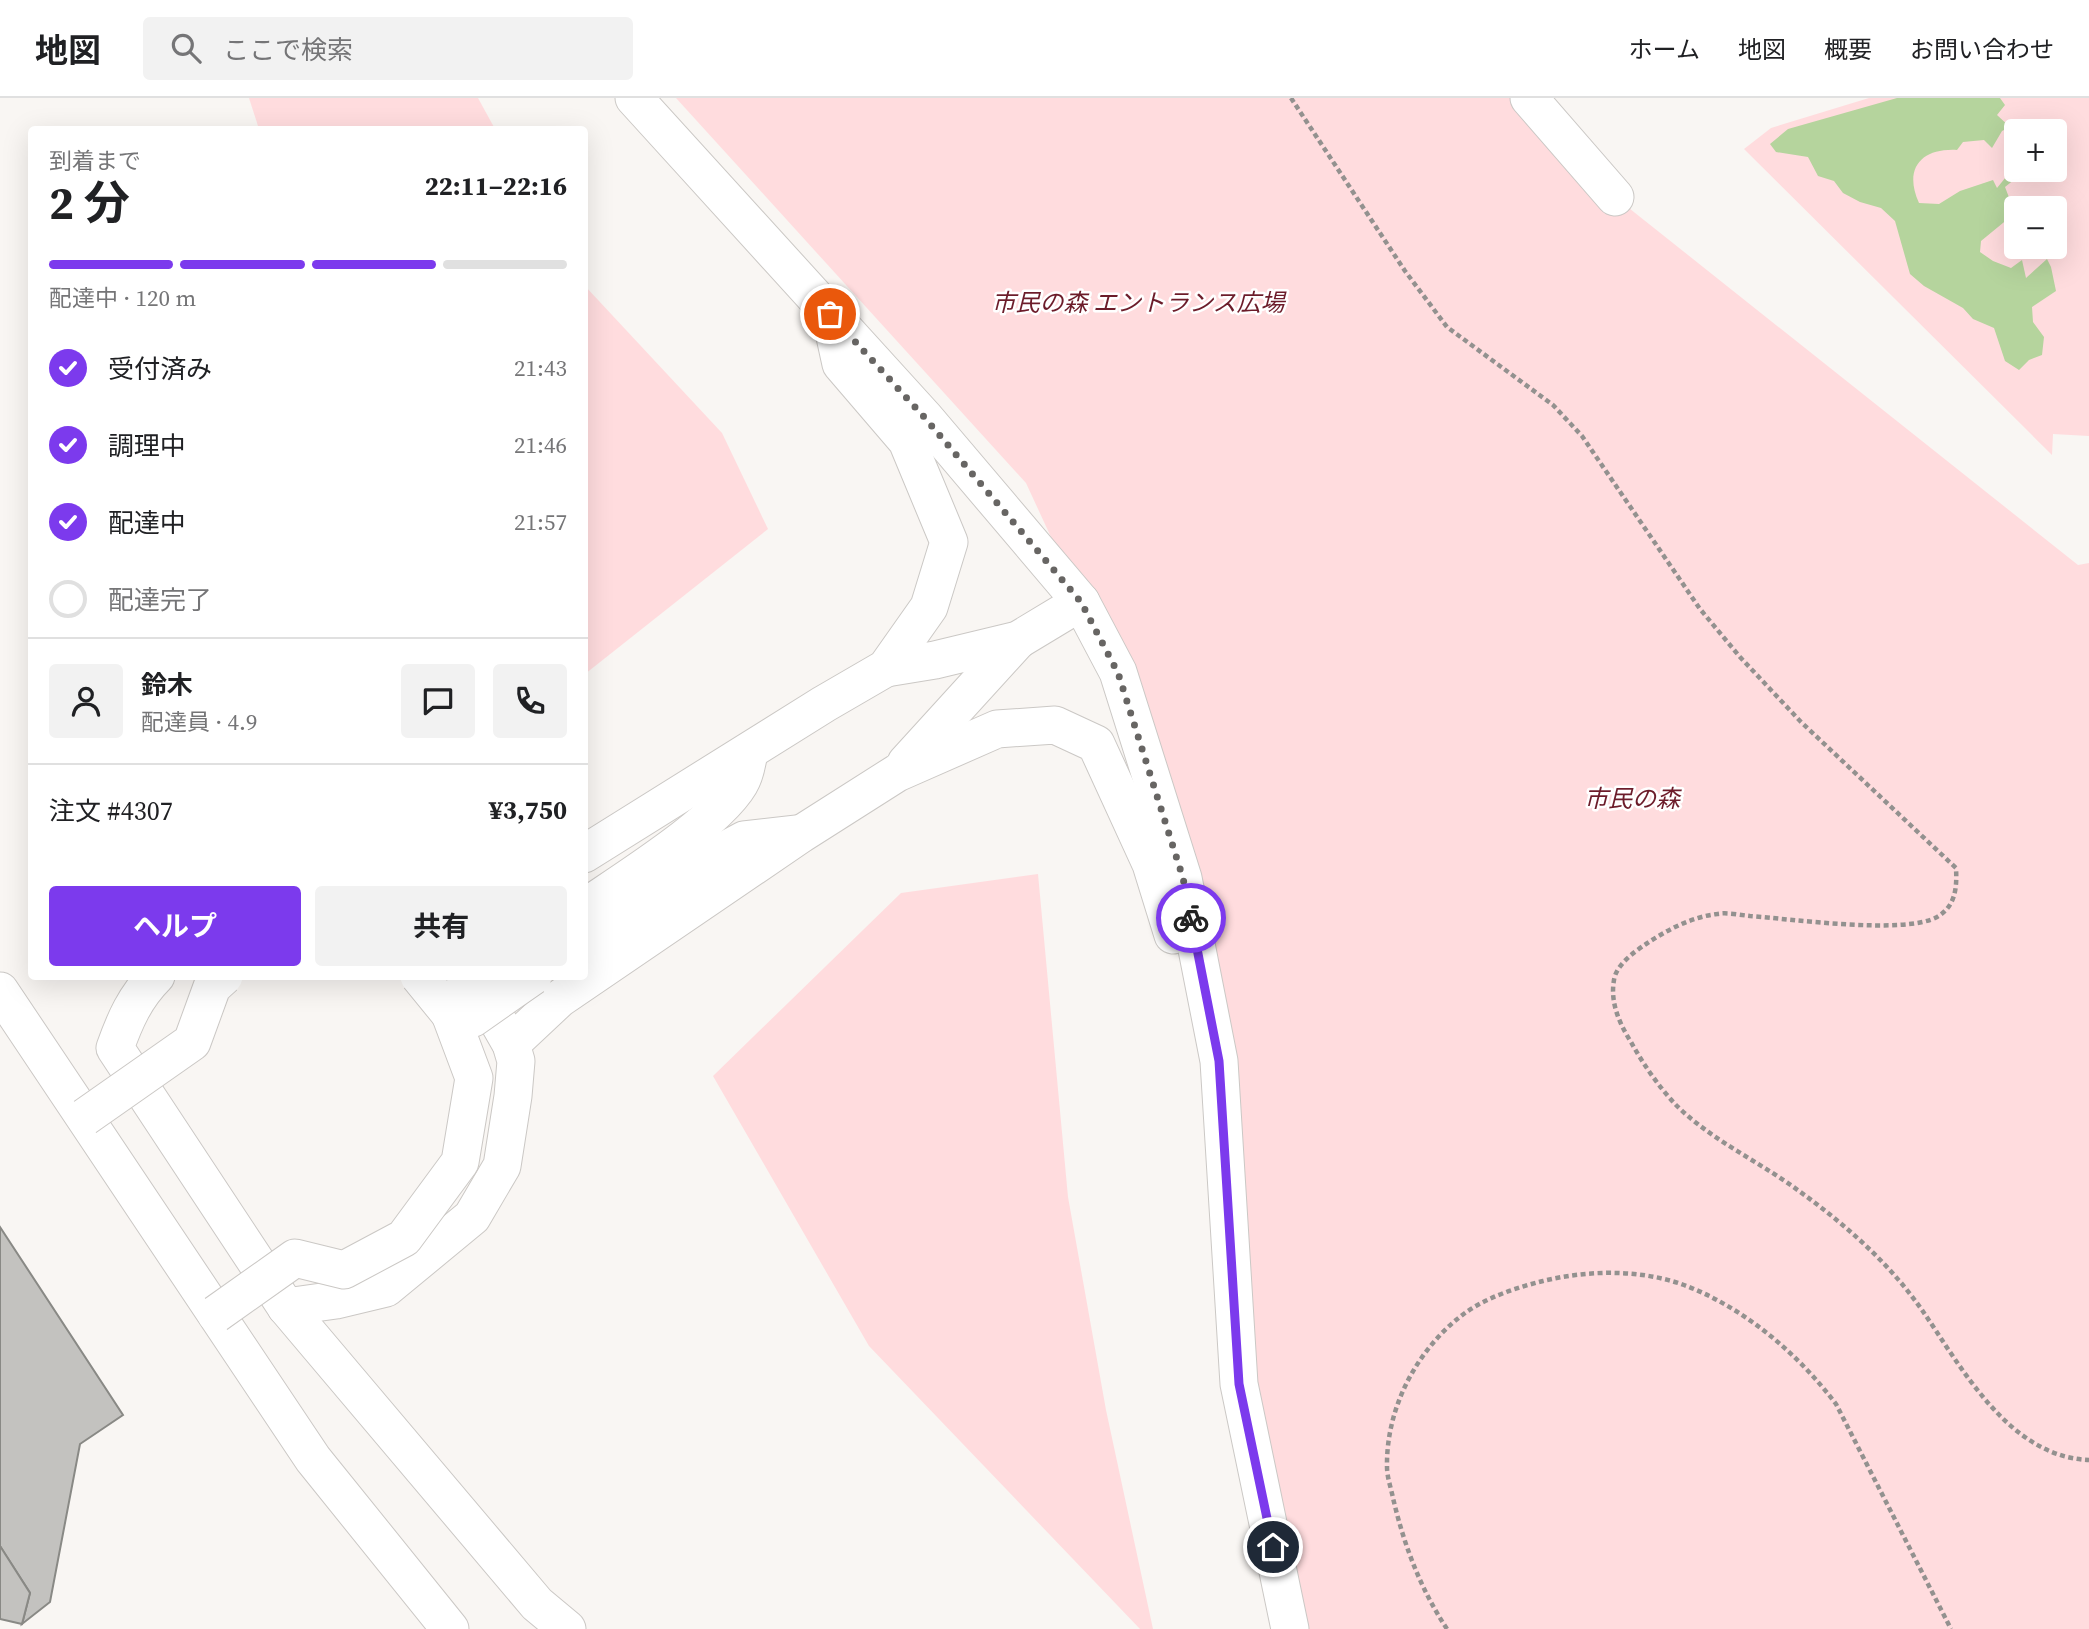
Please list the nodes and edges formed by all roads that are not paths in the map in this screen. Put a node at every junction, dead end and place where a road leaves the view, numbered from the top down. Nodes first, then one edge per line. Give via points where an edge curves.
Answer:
1 (634, 98) edge
2 (1529, 98) edge
3 (1615, 197) dead end
4 (830, 314) junction
5 (1081, 602) junction
6 (1018, 640) junction
7 (886, 668) junction
8 (749, 753) junction
9 (897, 774) junction
10 (801, 834) junction
11 (588, 851) edge
12 (588, 905) edge
13 (588, 938) edge
14 (588, 979) edge
15 (152, 980) edge
16 (220, 980) edge
17 (422, 980) edge
18 (470, 980) edge
19 (479, 980) edge
20 (527, 980) edge
21 (587, 980) edge
22 (0, 991) edge
23 (450, 1014) junction
24 (512, 1044) junction
25 (1219, 1061) junction
26 (85, 1117) junction
27 (286, 1307) junction
28 (216, 1314) junction
29 (450, 1629) edge
30 (567, 1629) edge
31 (1290, 1629) edge

1 - 4 street
2 - 3 street
4 - 5 street
4 - 7 street via 841,364 908,441 948,542 929,607
5 - 6 street
5 - 25 street via 1118,673 1183,878
6 - 7 street
6 - 9 street
7 - 8 street
8 - 11 street
8 - 12 street via 742,780 718,809
9 - 10 street
9 - 25 street via 997,729 1055,725 1096,744 1151,864 1191,994
10 - 13 street via 744,840 681,874
10 - 14 street
15 - 27 street via 127,1015 116,1048
16 - 26 street, bridge via 212,987 192,1041
17 - 23 street, bridge
18 - 24 street
19 - 23 street, bridge via 457,996
20 - 23 street, bridge via 473,1018
21 - 24 street via 559,999
22 - 26 street
23 - 28 street, bridge via 474,1078 460,1162 404,1238 344,1270 295,1258
24 - 27 street via 516,1062 502,1166 472,1217 386,1288
25 - 31 street via 1239,1384
26 - 28 street
27 - 30 street via 537,1604
28 - 29 street via 313,1459

